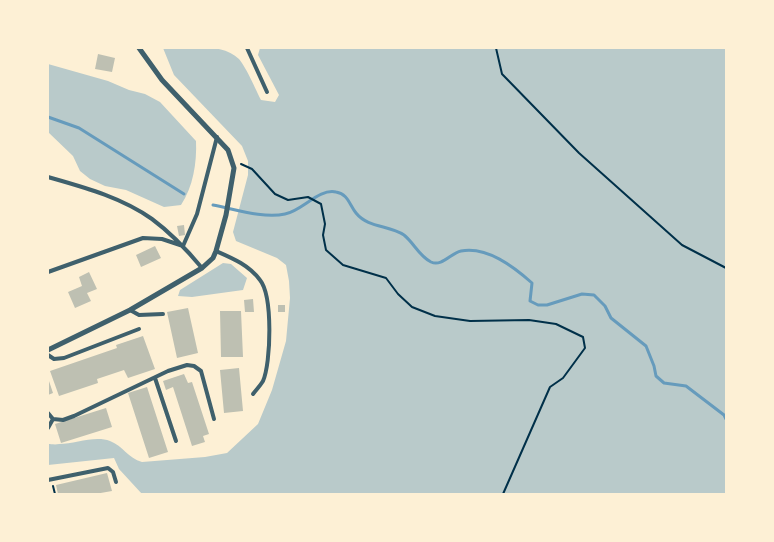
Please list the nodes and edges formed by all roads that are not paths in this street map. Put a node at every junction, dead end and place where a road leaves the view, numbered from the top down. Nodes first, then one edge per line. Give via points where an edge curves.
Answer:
1 (139, 48) edge
2 (247, 48) edge
3 (267, 92) dead end
4 (217, 137) junction
5 (48, 177) edge
6 (183, 246) junction
7 (216, 251) junction
8 (202, 268) junction
9 (48, 272) edge
10 (130, 310) junction
11 (163, 314) dead end
12 (139, 329) dead end
13 (48, 350) edge
14 (48, 355) edge
15 (156, 378) junction
16 (253, 394) dead end
17 (48, 413) edge
18 (53, 419) junction
19 (214, 419) dead end
20 (48, 428) edge
21 (176, 441) dead end
22 (48, 480) edge
23 (116, 482) dead end

1 - 4 street via 162,80
2 - 3 lane
4 - 6 lane via 198,214
4 - 7 street via 228,150 234,168
5 - 6 lane via 102,194 137,210 167,230
6 - 8 lane
6 - 9 lane via 162,239 143,238
7 - 8 street
7 - 16 lane via 248,267 261,280 266,291 268,358 262,382
8 - 10 street
10 - 11 lane via 139,315
10 - 13 street
12 - 14 lane via 64,358
15 - 18 lane via 64,420
15 - 19 lane via 187,365 194,366 201,371
15 - 21 lane
17 - 18 lane
18 - 20 lane
22 - 23 lane via 108,468 114,472

